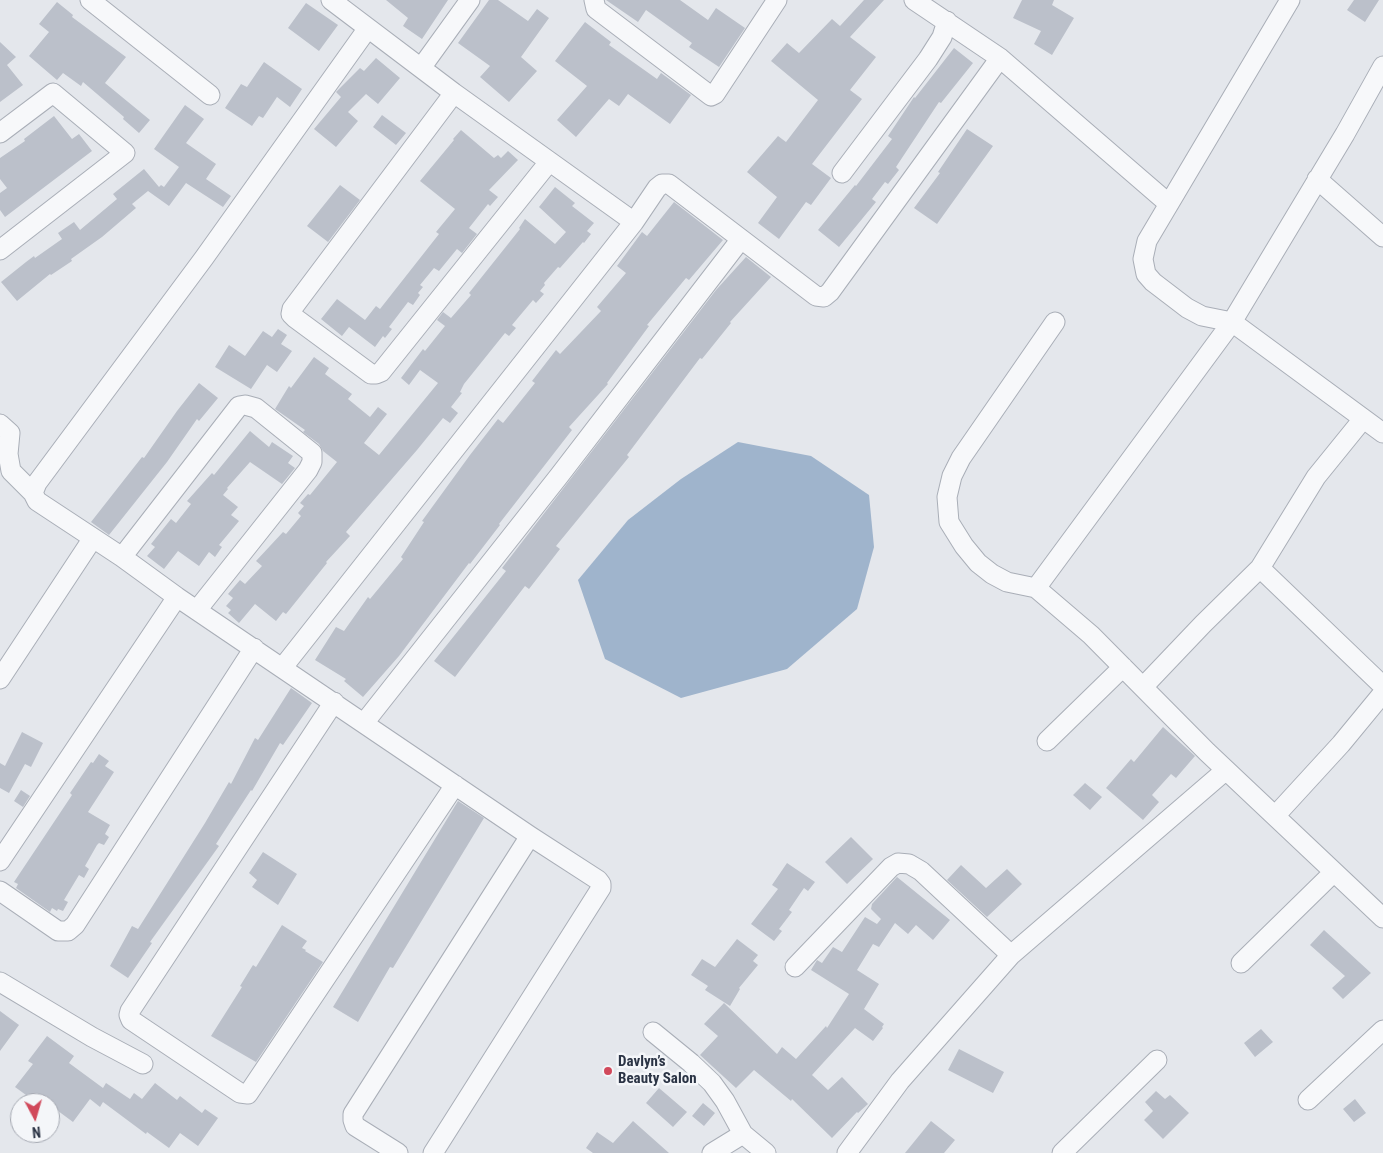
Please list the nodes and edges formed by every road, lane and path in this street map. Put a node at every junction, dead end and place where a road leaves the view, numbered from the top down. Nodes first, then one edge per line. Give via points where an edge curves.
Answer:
1 (90, 0) edge
2 (470, 0) edge
3 (594, 0) edge
4 (777, 0) edge
5 (914, 0) edge
6 (1290, 0) edge
7 (339, 2) edge
8 (947, 21) junction
9 (368, 28) junction
10 (1000, 58) junction
11 (1383, 66) edge
12 (421, 68) junction
13 (454, 94) junction
14 (210, 95) dead end
15 (0, 133) edge
16 (549, 162) junction
17 (842, 173) dead end
18 (1317, 179) junction
19 (1169, 204) junction
20 (634, 222) junction
21 (1383, 237) edge
22 (741, 239) junction
23 (0, 250) edge
24 (1055, 322) dead end
25 (1232, 322) junction
26 (1363, 419) junction
27 (0, 424) edge
28 (1383, 433) edge
29 (33, 493) junction
30 (93, 538) junction
31 (122, 557) junction
32 (1260, 568) junction
33 (1036, 588) junction
34 (177, 597) junction
35 (197, 610) junction
36 (254, 648) junction
37 (283, 667) junction
38 (1123, 667) junction
39 (0, 679) edge
40 (1383, 686) edge
41 (1143, 687) junction
42 (1383, 693) edge
43 (334, 702) junction
44 (364, 723) junction
45 (1047, 742) dead end
46 (1226, 770) junction
47 (455, 784) junction
48 (1275, 816) junction
49 (530, 836) junction
50 (0, 861) edge
51 (1334, 872) junction
52 (0, 891) edge
53 (1383, 918) edge
54 (1011, 955) junction
55 (1241, 963) dead end
56 (795, 967) dead end
57 (0, 982) edge
58 (1383, 1030) edge
59 (653, 1032) dead end
60 (1156, 1060) dead end
61 (142, 1064) dead end
62 (1308, 1100) dead end
63 (743, 1134) junction
64 (398, 1153) edge
65 (433, 1153) edge
66 (712, 1153) edge
67 (766, 1153) edge
68 (847, 1153) edge
69 (1062, 1153) edge

1 - 14 street
2 - 12 street
3 - 4 street via 596,9 711,96
5 - 8 street
6 - 19 street
7 - 9 street
8 - 10 street
8 - 17 street via 942,37 928,59
9 - 12 street
9 - 29 street via 204,258 37,483
10 - 19 street
10 - 22 street via 824,297 816,296
11 - 18 street
12 - 13 street
13 - 16 street
13 - 16 street via 292,309 291,314 295,318 371,374 381,372
15 - 23 street via 53,93 125,153
16 - 20 street
18 - 21 street
18 - 25 street
19 - 25 street via 1147,241 1143,259 1146,274 1187,308 1202,316
20 - 22 street via 658,188 669,184
20 - 37 street
22 - 44 street
24 - 33 street via 962,458 952,476 947,496 949,522 978,563 1007,582
25 - 26 street
25 - 33 street
26 - 28 street
26 - 32 street via 1316,477
27 - 29 street via 10,433 8,454 11,471
29 - 30 street via 37,501
30 - 31 street
30 - 39 street
31 - 34 street
31 - 35 street via 239,406 245,404 256,408 312,453 312,462
32 - 40 street
32 - 41 street
33 - 38 street via 1092,635
34 - 35 street
34 - 50 street
35 - 36 street
36 - 37 street
36 - 52 street via 75,925 68,931 58,931
37 - 43 street
38 - 41 street
38 - 45 street
41 - 46 street
42 - 48 street
43 - 44 street
43 - 47 street via 130,1010 131,1020 240,1093 248,1094
44 - 47 street
46 - 48 street
46 - 54 street
47 - 49 street
48 - 51 street
49 - 64 street via 352,1114 356,1126
49 - 65 street via 598,880 601,888
51 - 53 street
51 - 55 street
54 - 56 street via 921,871 898,863 890,867
54 - 68 street via 900,1081
57 - 61 street
58 - 62 street
59 - 63 street via 712,1084
60 - 69 street
63 - 66 street
63 - 67 street

